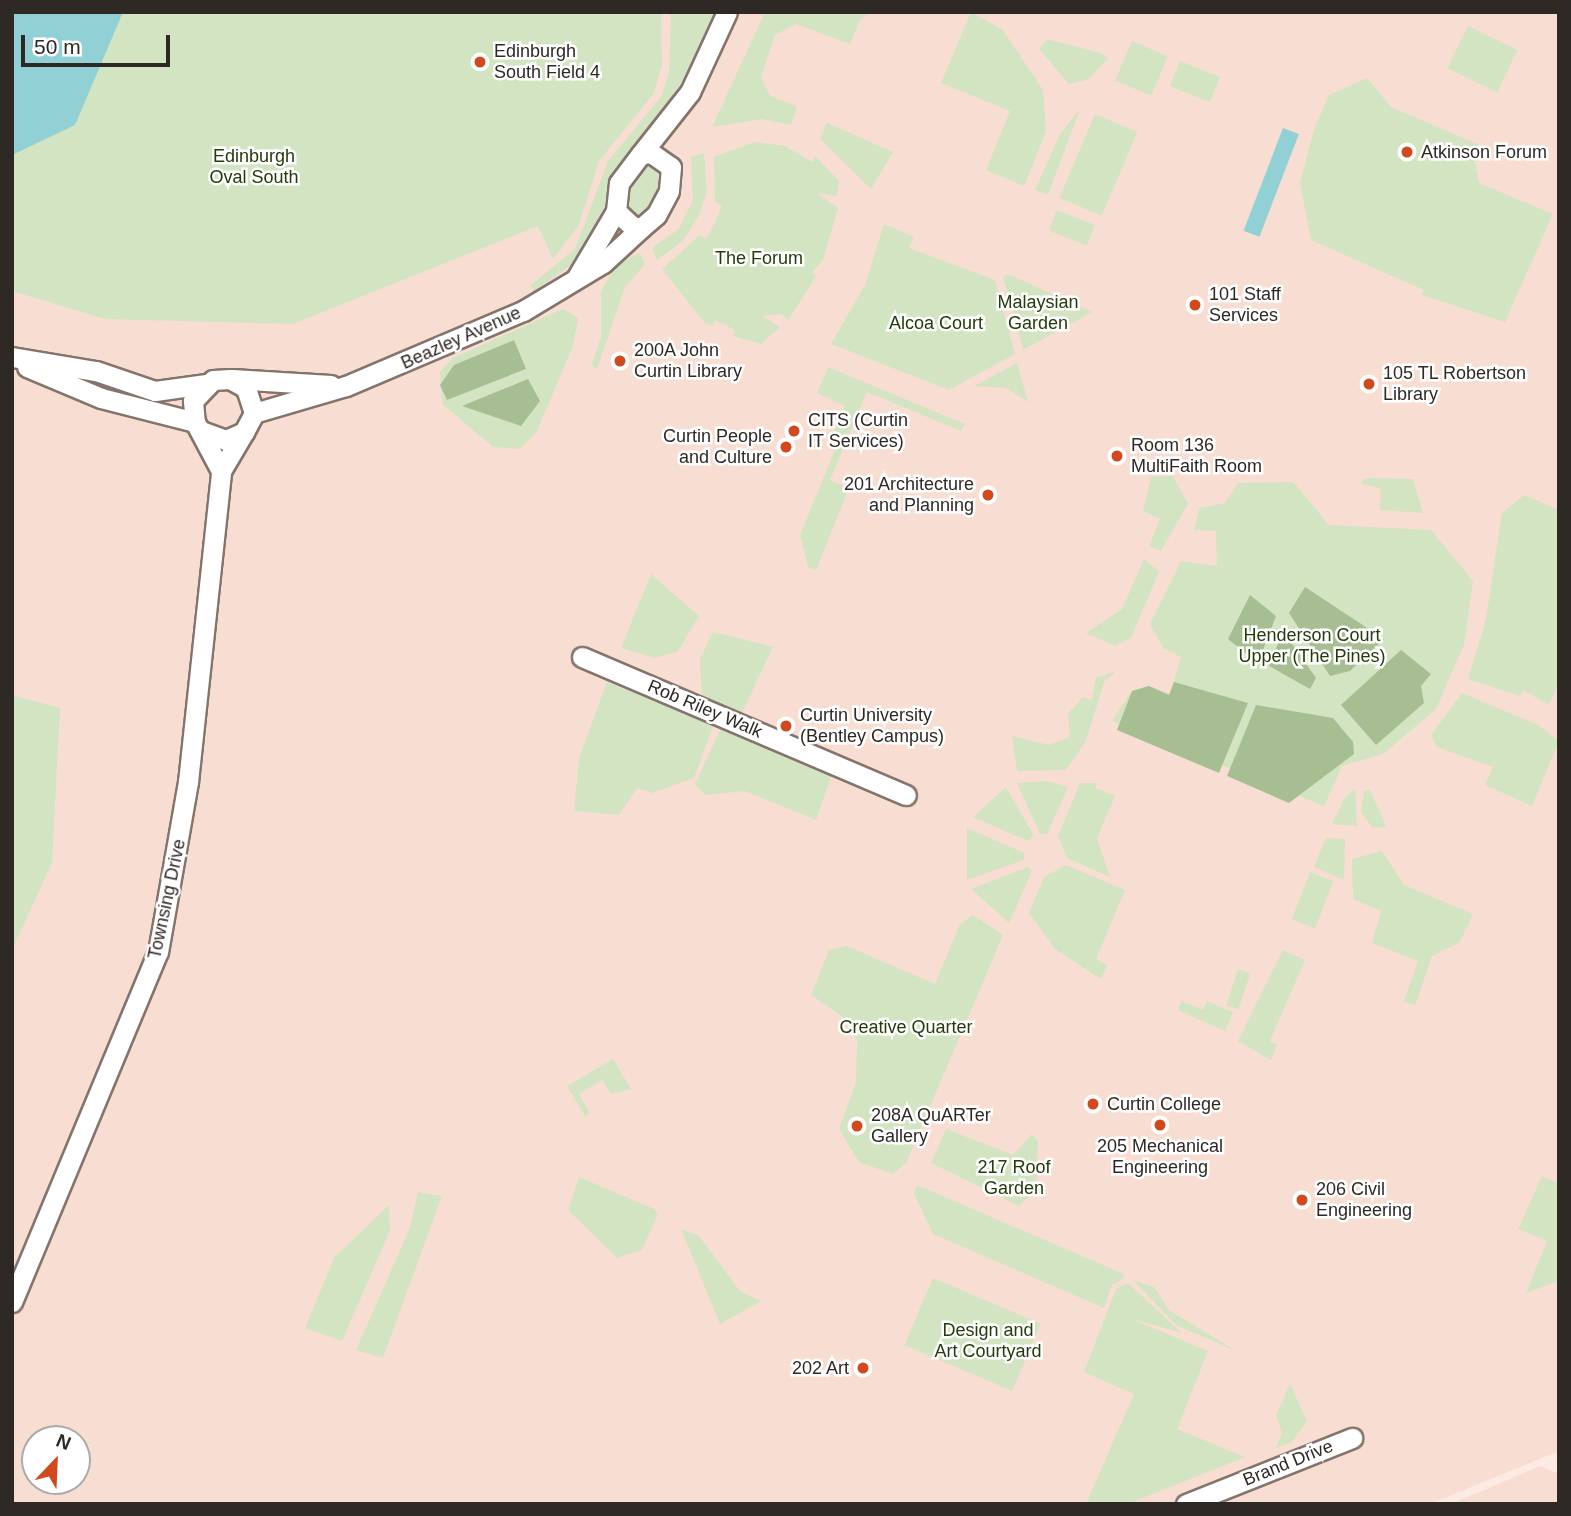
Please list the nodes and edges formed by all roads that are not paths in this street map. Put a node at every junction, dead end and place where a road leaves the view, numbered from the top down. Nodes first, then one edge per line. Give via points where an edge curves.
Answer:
1 (727, 12) edge
2 (678, 111) junction
3 (641, 154) junction
4 (671, 167) junction
5 (616, 211) junction
6 (641, 228) junction
7 (573, 284) junction
8 (12, 358) edge
9 (230, 379) junction
10 (205, 384) junction
11 (346, 386) junction
12 (254, 412) junction
13 (198, 426) junction
14 (244, 432) junction
15 (221, 471) junction
16 (582, 657) dead end
17 (906, 795) dead end
18 (12, 1302) edge
19 (1352, 1438) dead end
20 (1186, 1504) edge

1 - 2 street, Beazley Avenue
2 - 3 street, Beazley Avenue
2 - 4 street, Beazley Avenue
3 - 4 street via 659,155
3 - 5 street, Beazley Avenue via 619,183
4 - 6 street, Beazley Avenue via 665,202
5 - 6 street via 622,222
5 - 7 street, Beazley Avenue
6 - 7 street, Beazley Avenue
7 - 11 street, Beazley Avenue
8 - 10 street via 96,371 155,391
8 - 13 street via 101,398
9 - 10 street
9 - 11 street, Beazley Avenue
9 - 12 street via 246,388
10 - 13 street via 193,401
11 - 12 street, Beazley Avenue
12 - 14 street
13 - 14 street via 226,440
13 - 15 street
14 - 15 street, Townsing Drive
15 - 18 street, Townsing Drive via 188,782 158,952
16 - 17 street, Rob Riley Walk
19 - 20 street, Brand Drive

